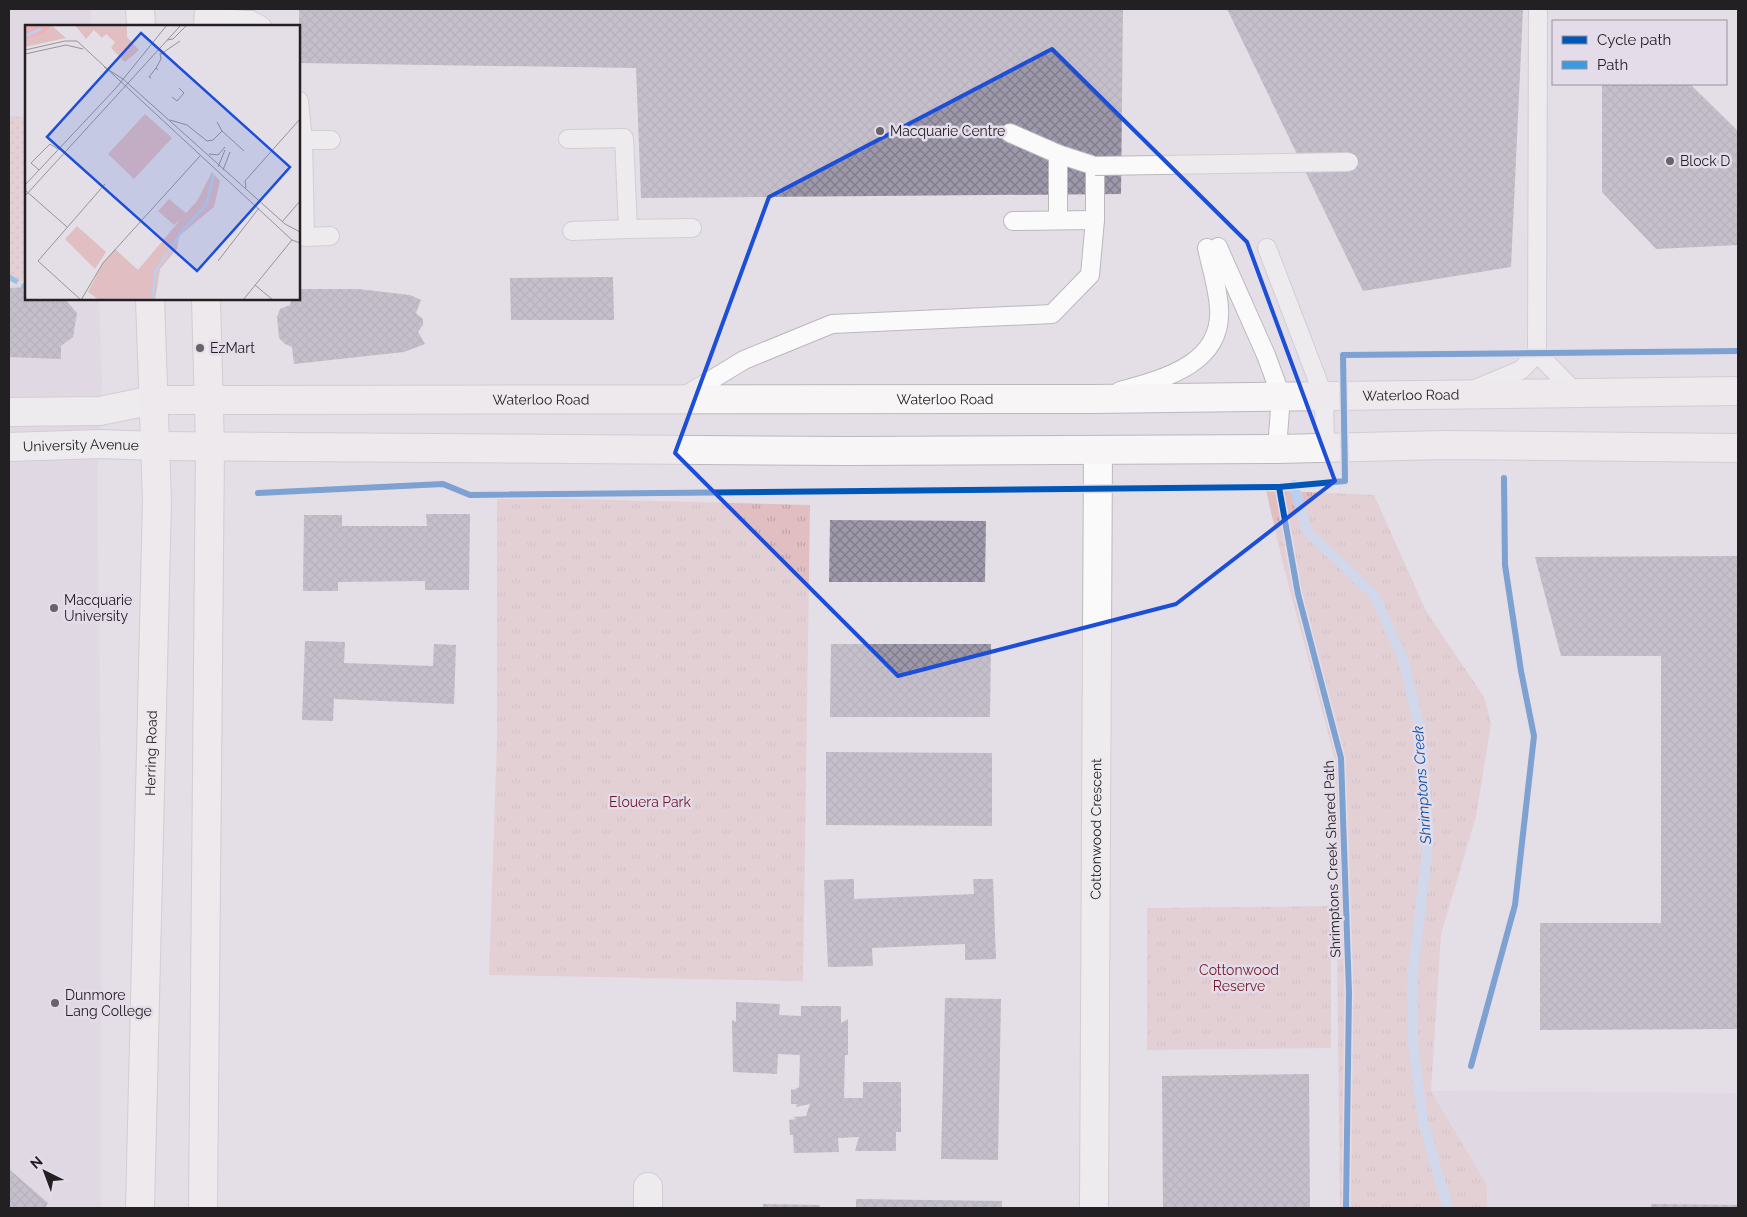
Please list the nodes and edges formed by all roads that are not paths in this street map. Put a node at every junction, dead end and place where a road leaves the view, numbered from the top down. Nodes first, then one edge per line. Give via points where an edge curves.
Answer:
1 (140, 9) edge
2 (1538, 9) edge
3 (208, 18) edge
4 (258, 18) edge
5 (141, 25) edge
6 (300, 111) edge
7 (1010, 133) dead end
8 (568, 138) dead end
9 (303, 140) junction
10 (330, 140) dead end
11 (1058, 154) junction
12 (1349, 162) dead end
13 (1095, 166) junction
14 (1058, 220) junction
15 (1095, 220) junction
16 (1013, 221) dead end
17 (692, 228) dead end
18 (628, 229) junction
19 (572, 231) dead end
20 (330, 236) dead end
21 (1267, 248) dead end
22 (150, 300) edge
23 (206, 300) edge
24 (1537, 353) junction
25 (1738, 391) edge
26 (1576, 393) junction
27 (1462, 395) junction
28 (1281, 396) junction
29 (1324, 397) junction
30 (1093, 399) junction
31 (153, 400) junction
32 (209, 400) junction
33 (680, 400) junction
34 (9, 412) edge
35 (155, 446) junction
36 (9, 447) edge
37 (210, 447) junction
38 (1325, 447) junction
39 (1738, 448) edge
40 (1278, 449) junction
41 (1098, 450) junction
42 (140, 1208) edge
43 (203, 1208) edge
44 (1094, 1208) edge

1 - 5 street
2 - 24 lane
3 - 4 lane
6 - 9 lane
7 - 11 lane
8 - 18 lane via 624,138
9 - 10 lane
9 - 20 lane via 305,237
11 - 13 lane
11 - 14 lane
12 - 13 lane, bridge
13 - 15 lane
14 - 15 lane
14 - 16 lane
15 - 33 lane via 1090,275 1052,314 832,324 744,360
17 - 18 lane
18 - 19 lane
21 - 29 lane
22 - 31 street, Herring Road
23 - 32 street
24 - 26 lane
24 - 27 lane via 1521,370
25 - 26 street, Waterloo Road
26 - 27 street, Waterloo Road
27 - 29 street, Waterloo Road
28 - 29 street, Waterloo Road
28 - 30 street, Waterloo Road
28 - 30 lane via 1266,355 1212,248 1218,326 1205,349 1187,368
28 - 40 lane
29 - 38 lane
30 - 33 street, Waterloo Road
31 - 32 street, Waterloo Road
31 - 34 street via 100,411
31 - 35 street, Herring Road
32 - 33 street, Waterloo Road
32 - 37 street
35 - 36 street, University Avenue
35 - 37 street
35 - 42 street, Herring Road via 154,693
37 - 41 street via 848,452
37 - 43 street
38 - 39 street
38 - 40 street
40 - 41 street
41 - 44 street, Cottonwood Crescent

